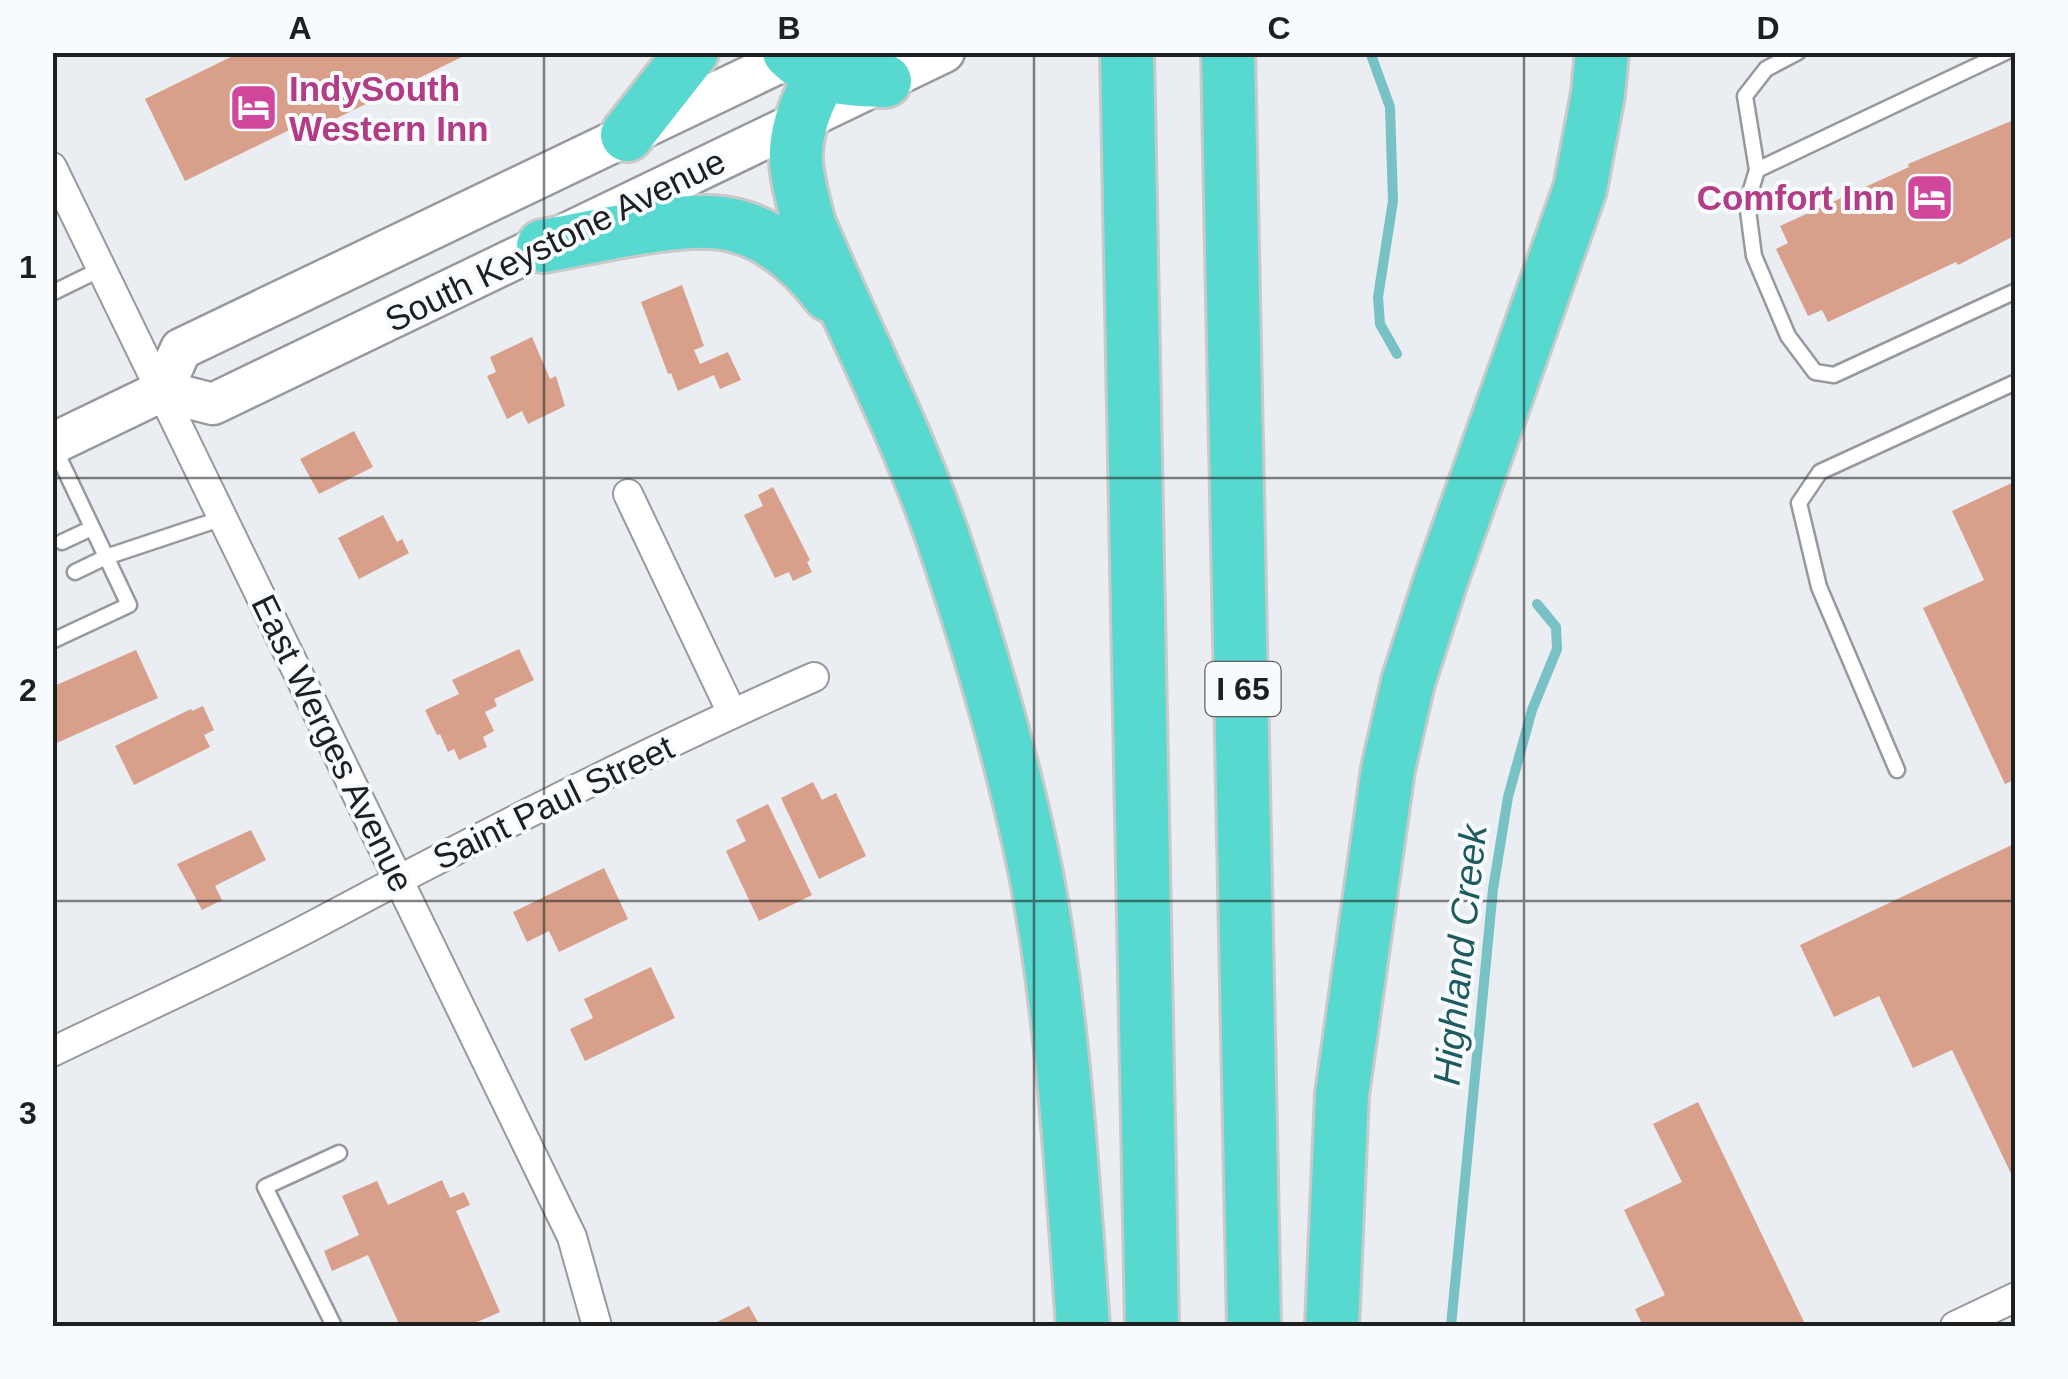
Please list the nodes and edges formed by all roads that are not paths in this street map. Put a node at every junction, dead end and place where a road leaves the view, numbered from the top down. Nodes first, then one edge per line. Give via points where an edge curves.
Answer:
1 (692, 52) edge
2 (944, 52) edge
3 (1228, 52) edge
4 (1602, 52) edge
5 (1798, 52) edge
6 (2006, 52) edge
7 (1128, 63) edge
8 (808, 68) edge
9 (885, 81) joint
10 (627, 135) junction
11 (52, 167) edge
12 (1757, 170) junction
13 (543, 246) junction
14 (102, 268) junction
15 (52, 292) edge
16 (2016, 292) edge
17 (853, 325) junction
18 (2016, 382) edge
19 (162, 391) junction
20 (53, 444) edge
21 (628, 494) dead end
22 (223, 518) junction
23 (92, 528) junction
24 (62, 542) dead end
25 (106, 557) junction
26 (75, 572) dead end
27 (52, 641) edge
28 (814, 677) dead end
29 (732, 713) junction
30 (1897, 770) dead end
31 (398, 878) junction
32 (52, 1052) edge
33 (338, 1153) dead end
34 (2016, 1297) edge
35 (334, 1326) edge
36 (597, 1326) edge
37 (1083, 1326) edge
38 (1152, 1326) edge
39 (1254, 1326) edge
40 (1332, 1326) edge
41 (1956, 1326) edge

1 - 10 highway
2 - 9 main road
3 - 39 highway, I 65
4 - 40 highway via 1580,190 1441,580 1388,769 1342,1094
5 - 12 lane via 1766,69 1745,96
6 - 12 lane
7 - 38 highway
8 - 9 highway
8 - 10 main road, South Keystone Avenue
8 - 13 main road, South Keystone Avenue
8 - 17 highway via 796,162 809,224
10 - 19 main road, South Keystone Avenue via 182,349
11 - 14 street, East Werges Avenue
12 - 16 lane via 1747,203 1754,256 1788,336 1815,372 1834,375
13 - 17 highway via 722,223 791,254
13 - 19 main road, South Keystone Avenue via 213,404
14 - 15 lane
14 - 19 street, East Werges Avenue
17 - 37 highway via 942,535 1026,830 1066,1082
18 - 30 lane via 1820,472 1799,503 1818,588
19 - 20 main road
19 - 22 street, East Werges Avenue
20 - 23 lane
21 - 29 street
22 - 25 lane
22 - 31 street, East Werges Avenue
23 - 24 lane
23 - 25 lane
25 - 26 lane
25 - 27 lane via 129,605
28 - 29 street, Saint Paul Street
29 - 31 street, Saint Paul Street
31 - 32 street, Saint Paul Street
31 - 36 street, East Werges Avenue via 572,1237
33 - 35 lane via 265,1187
34 - 41 street

